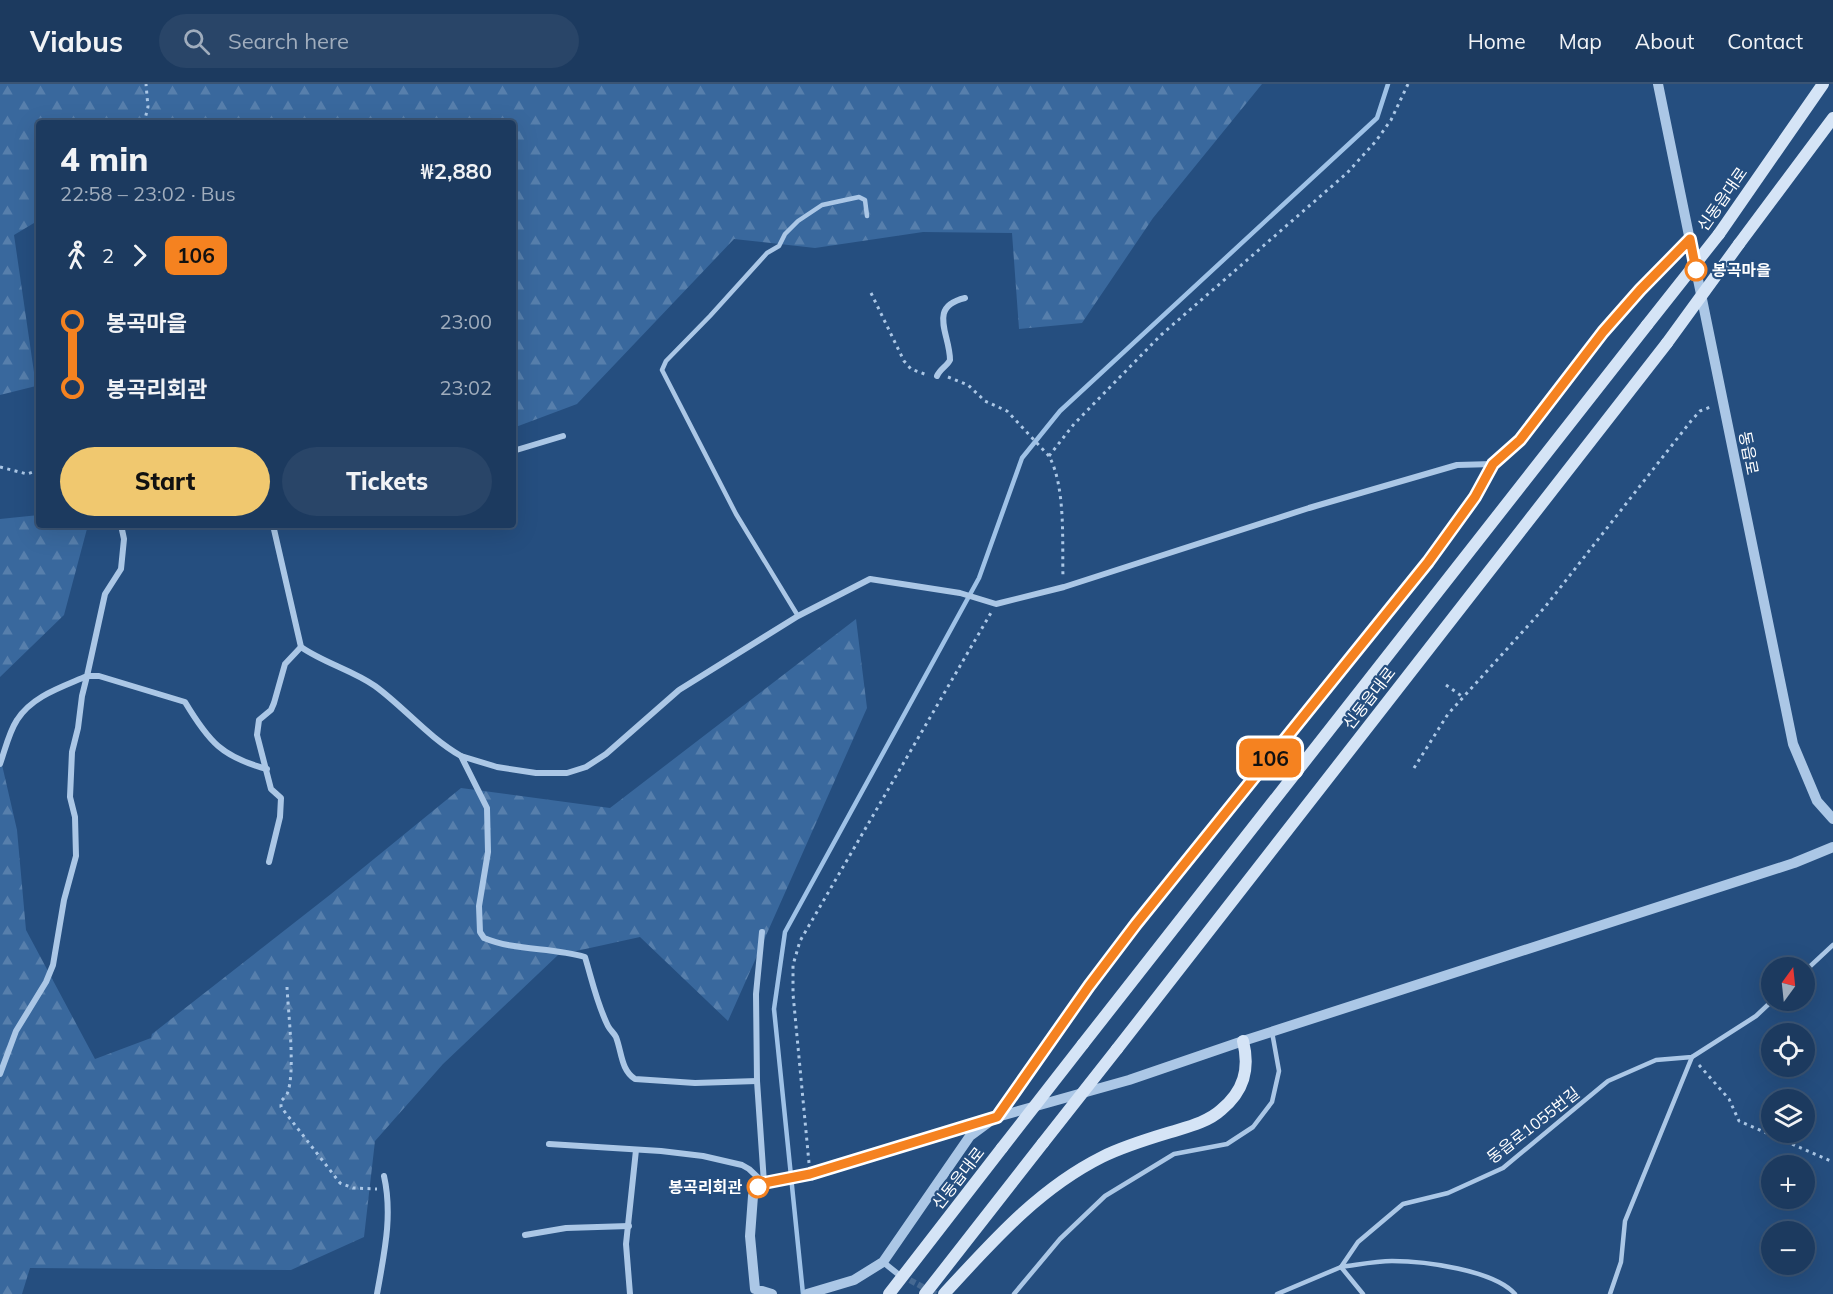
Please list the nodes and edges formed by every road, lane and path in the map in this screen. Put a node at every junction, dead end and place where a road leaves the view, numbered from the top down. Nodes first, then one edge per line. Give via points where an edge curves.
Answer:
1 (146, 84) edge
2 (1408, 84) edge
3 (1658, 84) edge
4 (1823, 84) edge
5 (1833, 118) edge
6 (145, 120) edge
7 (867, 216) dead end
8 (1690, 239) junction
9 (965, 298) dead end
10 (937, 376) dead end
11 (1724, 403) junction
12 (1028, 435) dead end
13 (563, 436) dead end
14 (516, 450) edge
15 (1049, 456) junction
16 (1493, 464) junction
17 (0, 467) edge
18 (36, 471) edge
19 (122, 528) edge
20 (274, 528) edge
21 (1064, 587) junction
22 (996, 604) junction
23 (798, 616) junction
24 (301, 647) junction
25 (87, 676) junction
26 (1446, 685) dead end
27 (1463, 697) junction
28 (461, 756) junction
29 (0, 764) edge
30 (1414, 768) dead end
31 (267, 770) junction
32 (1833, 819) edge
33 (1833, 847) edge
34 (269, 862) dead end
35 (762, 932) dead end
36 (1833, 945) edge
37 (1815, 962) edge
38 (286, 987) dead end
39 (1761, 1011) edge
40 (1272, 1032) junction
41 (1243, 1041) junction
42 (1692, 1057) junction
43 (0, 1074) edge
44 (757, 1081) junction
45 (997, 1117) junction
46 (549, 1144) dead end
47 (636, 1150) junction
48 (1833, 1162) edge
49 (806, 1175) junction
50 (384, 1176) dead end
51 (768, 1183) junction
52 (387, 1192) junction
53 (629, 1226) junction
54 (525, 1235) dead end
55 (883, 1262) junction
56 (1341, 1267) junction
57 (898, 1274) tunnel mouth
58 (377, 1294) edge
59 (630, 1294) edge
60 (772, 1294) edge
61 (807, 1294) edge
62 (889, 1294) edge
63 (925, 1294) edge
64 (944, 1294) edge
65 (1014, 1294) edge
66 (1277, 1294) edge
67 (1363, 1294) edge
68 (1515, 1294) edge
69 (1610, 1294) edge

1 - 6 path
2 - 15 path via 1391,120 1347,172 1161,335 1074,424
3 - 8 street, 동읍로
4 - 62 main road, 신동읍대로, bridge via 1719,234
5 - 63 main road, 신동읍대로, bridge via 1667,343
7 - 23 lane via 865,200 859,197 822,206 798,221 666,361 662,370 736,514
8 - 11 street, 동읍로
8 - 16 street via 1603,332 1520,440
9 - 10 street via 945,308 943,322 950,360
11 - 27 path via 1700,411 1545,607
11 - 32 street, 동읍로 via 1793,744 1816,801
12 - 15 path
13 - 14 street
15 - 21 path via 1059,491
16 - 21 street via 1457,465
16 - 45 street via 1475,497 1428,562 1136,924
17 - 18 path via 27,474
19 - 25 street via 121,569 105,594
20 - 24 street
21 - 22 street
22 - 23 street via 960,593 870,579
22 - 49 path via 800,941 793,965 793,994
23 - 28 street via 679,690 586,767 567,773 536,772 497,767
24 - 28 street via 374,686 425,731
24 - 31 street via 285,664 271,710 259,720 256,735
25 - 29 street via 27,706 15,722
25 - 31 street via 99,676 185,702 224,753
25 - 43 street via 72,752 70,797 76,856 53,965 16,1031
26 - 27 path
27 - 30 path
28 - 44 street via 487,808 488,852 478,906 480,933 484,938 585,957 624,1069 635,1079 694,1083
31 - 34 street via 271,789 281,798
33 - 40 street via 1750,878
35 - 44 street via 756,993
36 - 37 lane
38 - 52 path via 290,1078 281,1107 340,1183
39 - 42 lane, 동읍로1055번길
40 - 41 street
40 - 65 lane via 1279,1071 1272,1102 1253,1126 1227,1144 1174,1154 1105,1196 1060,1239
41 - 45 street via 1128,1080
41 - 64 main road via 1245,1073 1238,1092 1220,1111 1071,1173 1028,1207
42 - 48 path via 1729,1099 1739,1121
42 - 56 lane, 동읍로1055번길 via 1656,1060 1608,1081 1503,1168 1448,1193 1403,1204 1358,1242
42 - 69 lane via 1625,1221 1621,1262
44 - 51 street
45 - 49 street
45 - 55 street via 970,1136
46 - 47 street
47 - 51 street via 728,1160
47 - 53 street
49 - 51 street
50 - 52 street
51 - 60 street via 756,1189 753,1196 750,1236 755,1289
52 - 58 street via 388,1234
53 - 54 street via 566,1228
53 - 59 street via 626,1244
55 - 57 street
55 - 61 street via 854,1280
56 - 66 lane
56 - 67 lane
56 - 68 lane via 1390,1261 1439,1265 1494,1278

